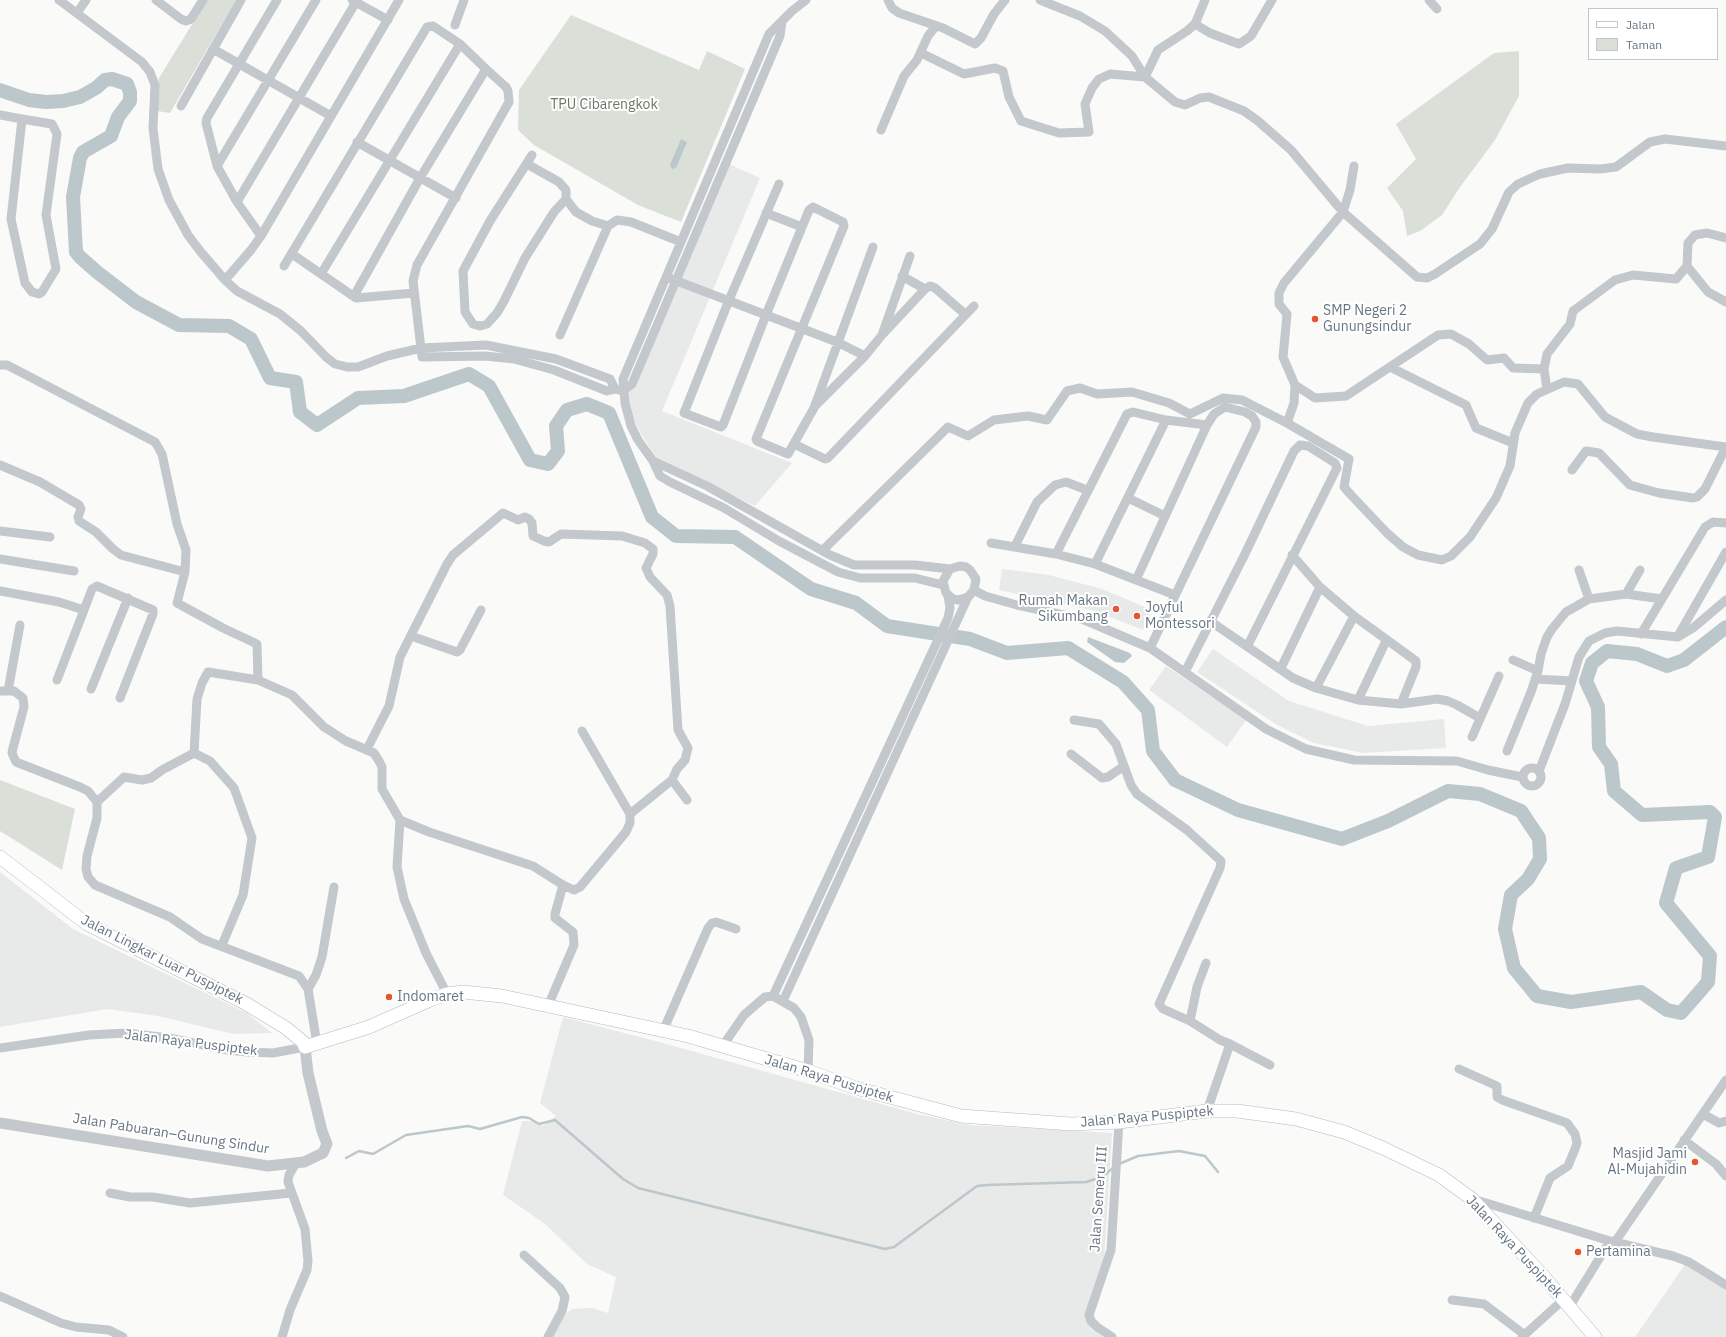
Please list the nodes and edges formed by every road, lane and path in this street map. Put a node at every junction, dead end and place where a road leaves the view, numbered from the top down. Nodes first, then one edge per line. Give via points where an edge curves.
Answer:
1 (59, 0) edge
2 (86, 0) edge
3 (203, 0) edge
4 (241, 0) edge
5 (277, 0) edge
6 (316, 0) edge
7 (399, 0) edge
8 (464, 0) edge
9 (806, 0) edge
10 (888, 0) edge
11 (1005, 0) edge
12 (1040, 0) edge
13 (1205, 0) edge
14 (1272, 0) edge
15 (1429, 0) edge
16 (354, 1) edge
17 (162, 2) edge
18 (74, 7) edge
19 (1437, 9) dead end
20 (388, 20) junction
21 (1195, 24) junction
22 (455, 25) dead end
23 (936, 26) junction
24 (460, 44) junction
25 (213, 49) junction
26 (921, 53) junction
27 (240, 64) junction
28 (486, 69) junction
29 (1145, 77) junction
30 (268, 80) junction
31 (300, 98) junction
32 (181, 106) dead end
33 (0, 115) edge
34 (331, 116) junction
35 (22, 119) junction
36 (881, 130) dead end
37 (357, 142) junction
38 (1726, 146) edge
39 (532, 155) dead end
40 (389, 159) junction
41 (527, 164) junction
42 (217, 166) junction
43 (1354, 166) dead end
44 (420, 178) junction
45 (779, 184) dead end
46 (456, 198) junction
47 (566, 199) junction
48 (704, 200) junction
49 (236, 202) junction
50 (1343, 212) junction
51 (766, 213) junction
52 (608, 226) junction
53 (802, 227) junction
54 (261, 236) junction
55 (1726, 238) edge
56 (681, 242) junction
57 (873, 247) dead end
58 (292, 254) junction
59 (910, 256) dead end
60 (284, 266) dead end
61 (1687, 266) junction
62 (321, 274) junction
63 (902, 276) junction
64 (670, 279) junction
65 (225, 280) junction
66 (925, 289) junction
67 (414, 293) junction
68 (354, 296) junction
69 (729, 300) junction
70 (1726, 302) edge
71 (974, 306) dead end
72 (965, 314) junction
73 (766, 315) junction
74 (801, 329) junction
75 (560, 335) dead end
76 (882, 335) junction
77 (837, 342) junction
78 (422, 348) junction
79 (865, 356) junction
80 (556, 359) junction
81 (0, 365) edge
82 (1390, 368) junction
83 (1544, 369) junction
84 (554, 370) junction
85 (1295, 385) junction
86 (1546, 389) junction
87 (619, 390) junction
88 (814, 408) junction
89 (1166, 420) junction
90 (1287, 423) junction
91 (1206, 425) junction
92 (1513, 443) junction
93 (794, 444) junction
94 (1726, 447) edge
95 (653, 460) junction
96 (0, 465) edge
97 (1572, 470) dead end
98 (707, 486) junction
99 (1087, 490) junction
100 (702, 497) junction
101 (1128, 498) junction
102 (1165, 516) junction
103 (1726, 523) edge
104 (0, 531) edge
105 (50, 537) dead end
106 (991, 543) dead end
107 (1015, 546) junction
108 (823, 550) junction
109 (1726, 552) edge
110 (1056, 554) junction
111 (1292, 555) junction
112 (0, 559) edge
113 (1095, 564) junction
114 (950, 569) junction
115 (1579, 570) dead end
116 (1640, 570) dead end
117 (74, 571) dead end
118 (185, 572) junction
119 (1136, 580) junction
120 (942, 585) junction
121 (1320, 587) junction
122 (0, 591) edge
123 (971, 594) junction
124 (1626, 594) junction
125 (1175, 595) junction
126 (948, 596) junction
127 (128, 598) junction
128 (1662, 598) junction
129 (1589, 599) junction
130 (1726, 600) edge
131 (84, 610) junction
132 (481, 610) dead end
133 (1354, 616) junction
134 (1210, 621) junction
135 (20, 625) dead end
136 (1641, 634) junction
137 (411, 636) junction
138 (1678, 637) junction
139 (1386, 641) junction
140 (1248, 645) junction
141 (1150, 648) junction
142 (1513, 660) dead end
143 (1281, 668) junction
144 (1185, 672) junction
145 (1537, 675) junction
146 (1500, 676) dead end
147 (57, 680) dead end
148 (258, 680) junction
149 (1572, 681) junction
150 (1316, 688) junction
151 (91, 689) dead end
152 (4, 691) edge
153 (120, 698) dead end
154 (1358, 700) junction
155 (1401, 704) junction
156 (1480, 718) junction
157 (1074, 720) dead end
158 (582, 731) dead end
159 (1472, 737) dead end
160 (367, 749) junction
161 (1507, 751) dead end
162 (194, 753) junction
163 (1071, 754) dead end
164 (1124, 766) junction
165 (1539, 771) junction
166 (1522, 777) junction
167 (672, 780) junction
168 (687, 800) dead end
169 (97, 802) junction
170 (630, 814) junction
171 (400, 820) junction
172 (0, 857) edge
173 (563, 885) junction
174 (334, 888) dead end
175 (736, 929) dead end
176 (222, 946) junction
177 (1206, 963) dead end
178 (308, 989) junction
179 (447, 994) junction
180 (773, 996) junction
181 (783, 1001) junction
182 (548, 1006) junction
183 (1190, 1021) junction
184 (663, 1031) junction
185 (1230, 1044) junction
186 (311, 1046) junction
187 (722, 1047) junction
188 (0, 1048) edge
189 (1270, 1065) dead end
190 (1459, 1069) dead end
191 (808, 1071) junction
192 (1726, 1080) edge
193 (1207, 1111) junction
194 (1703, 1114) junction
195 (1726, 1121) edge
196 (1119, 1122) junction
197 (0, 1123) edge
198 (1684, 1140) junction
199 (296, 1164) junction
200 (1726, 1176) edge
201 (110, 1193) dead end
202 (291, 1193) junction
203 (1472, 1199) junction
204 (1534, 1218) junction
205 (1612, 1241) junction
206 (524, 1256) dead end
207 (1726, 1285) edge
208 (0, 1296) edge
209 (1452, 1300) dead end
210 (1567, 1303) junction
211 (1524, 1336) edge
212 (123, 1337) edge
213 (282, 1337) edge
214 (548, 1337) edge
215 (1112, 1337) edge
216 (1594, 1337) edge

1 - 18 street
2 - 18 street
3 - 17 street via 186,21
4 - 25 street
5 - 27 street
6 - 30 street
7 - 20 street
8 - 22 street
9 - 48 street via 770,34
10 - 23 street via 892,8 899,13
11 - 23 street via 977,44
12 - 29 street via 1080,16 1105,31 1132,56
13 - 21 street
14 - 21 street via 1251,36 1239,44
15 - 19 street
16 - 20 street
16 - 31 street
18 - 65 street via 142,62 150,72 155,85 155,152 162,182 188,235
20 - 34 street
21 - 29 street via 1158,50
23 - 26 street via 928,36
24 - 28 street
24 - 37 street via 433,26 426,27
24 - 40 street
25 - 27 street
25 - 32 street
26 - 29 street via 964,74 995,68 1003,71 1009,97 1021,121 1060,133 1089,132 1085,104 1099,79 1110,74
26 - 36 street via 904,76
27 - 30 street
27 - 42 street via 207,118 207,129
28 - 44 street
28 - 46 street via 506,87 508,102
29 - 50 street via 1180,104 1185,105 1205,97 1244,111 1282,141
30 - 31 street
30 - 42 street
31 - 34 street
31 - 49 street
33 - 35 street
34 - 54 street
35 - 35 street via 52,124 57,134 46,215 56,269 39,294 32,292 25,283 11,219
37 - 40 street
37 - 58 street
38 - 50 street via 1665,139 1650,142 1616,167 1568,168 1540,174 1518,184 1509,192 1492,229 1480,244 1427,278 1410,273
39 - 41 street
40 - 44 street
40 - 62 street
41 - 47 street via 559,182 566,190
41 - 47 street via 490,221 463,271 465,312 473,324 487,324 497,313 525,258 554,212
42 - 49 street
43 - 50 street
44 - 46 street
44 - 68 street
45 - 51 street
46 - 67 street via 419,260 413,281
47 - 52 street via 576,212
48 - 56 street
48 - 64 street
49 - 54 street
50 - 85 street via 1284,282 1279,293 1279,304 1287,314 1283,357
51 - 53 street
51 - 69 street
52 - 56 street via 617,220 631,222
52 - 75 street
53 - 73 street
53 - 74 street via 812,207 844,223
54 - 65 street
55 - 61 street via 1707,233 1695,234 1688,243
56 - 64 street
57 - 77 street
58 - 60 street
58 - 62 street
59 - 63 street
61 - 70 street via 1708,292
61 - 83 street via 1676,279 1633,275 1615,280 1573,311 1570,324 1547,354
62 - 68 street
63 - 66 street
63 - 76 street
64 - 69 street
64 - 87 street
65 - 78 street via 237,291 280,314 335,364 358,367 387,356
66 - 72 street via 930,286 935,288
66 - 76 street
67 - 68 street via 360,299
67 - 78 street
69 - 73 street
69 - 73 street via 684,411 721,427
71 - 72 street
72 - 93 street via 828,458 825,459
73 - 74 street
74 - 77 street
74 - 93 street via 756,439 787,454
76 - 79 street
77 - 79 street
77 - 88 street
78 - 80 street via 486,345
78 - 84 street via 422,357 501,357
79 - 88 street
80 - 84 street
80 - 87 street via 610,379
81 - 118 street via 7,365 155,442 162,454 177,524 186,550
82 - 83 street via 1438,335 1451,334 1469,344 1487,360 1504,358 1513,368
82 - 85 street via 1346,396 1316,398
82 - 92 street via 1466,405 1476,428
83 - 86 street
84 - 87 street via 607,391
85 - 90 street via 1294,402
86 - 92 street via 1528,403
86 - 94 street via 1564,382 1572,382 1583,388 1605,417 1637,434
87 - 95 street via 631,426
88 - 93 street
89 - 91 street
89 - 99 street via 1133,412 1127,414
89 - 101 street
90 - 92 street via 1350,459 1344,487 1387,533 1403,547 1418,555 1442,560 1451,556 1464,543 1489,510 1508,473
90 - 108 street via 1242,400 1222,398 1190,414 1169,403 1132,392 1097,394 1080,388 1067,391 1047,420 1028,416 994,420 968,436 948,427
91 - 102 street
91 - 125 street via 1214,414 1225,407 1245,412 1257,424
94 - 97 street via 1705,489 1693,498 1659,493 1630,484 1599,454 1586,451
95 - 98 street
95 - 100 street via 660,476
96 - 118 street via 40,482 79,505 79,521 96,532 120,555
98 - 100 street
98 - 108 street
99 - 107 street via 1066,482 1055,485 1037,502
99 - 110 street
100 - 120 street via 838,572 860,578 915,578
101 - 102 street
101 - 113 street
102 - 119 street
103 - 128 street via 1713,522 1704,527
104 - 105 street
106 - 107 street
107 - 110 street
108 - 114 street via 854,565 915,565
109 - 138 street
110 - 113 street
111 - 121 street
111 - 134 street via 1337,468 1335,463 1305,445 1298,446 1294,451
111 - 140 street
112 - 117 street
113 - 119 street
114 - 120 street via 944,576
114 - 123 street via 960,566 970,570 976,580
115 - 129 street
116 - 124 street
118 - 148 street via 177,603 257,644
119 - 125 street
120 - 126 street
121 - 133 street
121 - 143 street
122 - 131 street via 59,602
123 - 126 street via 958,600
123 - 141 street via 1082,619
123 - 181 street
124 - 128 street
124 - 129 street
125 - 141 street
126 - 180 street via 948,618
127 - 131 street via 94,586
127 - 151 street
127 - 153 street via 153,610 153,614
128 - 136 street
129 - 145 street via 1566,612 1552,629 1541,654
130 - 138 street via 1693,628
131 - 147 street
132 - 137 street via 457,652
133 - 139 street
133 - 150 street
134 - 140 street
134 - 144 street
135 - 152 street
136 - 138 street
136 - 149 street via 1617,631 1605,633 1589,641 1579,658
137 - 160 street via 397,668 389,706
137 - 167 street via 453,555 501,514 518,520 525,517 529,519 532,523 533,536 544,541 549,542 561,534 622,536 649,545 654,552 646,568 667,595 670,606 678,730 688,748 685,760
139 - 154 street
139 - 155 street via 1417,663
140 - 143 street
141 - 144 street
142 - 145 street
143 - 150 street via 1293,678
144 - 166 street via 1266,729 1306,749 1354,760 1457,761
145 - 149 street
145 - 161 street
146 - 156 street
148 - 160 street via 292,694 324,727 346,741
148 - 162 street via 211,671 207,673 197,699
149 - 165 street
150 - 154 street
152 - 169 street via 19,693 24,701 12,753 16,762 80,787 88,791
154 - 155 street
155 - 156 street via 1437,699 1458,704
156 - 159 street
157 - 164 street via 1099,724 1116,744
158 - 170 street
160 - 171 street via 374,753 382,767 382,789
162 - 169 street via 151,778 142,780 124,777
162 - 176 street via 210,761 234,788 252,838 243,895
163 - 164 street via 1102,778 1111,776
164 - 183 street via 1131,785 1142,798 1187,830 1221,861 1159,1003 1163,1010
165 - 166 street via 1534,768 1528,769
165 - 166 street via 1540,781 1533,786 1527,785
167 - 168 street
167 - 170 street
169 - 176 street via 97,818 87,856 88,877 95,885 170,917 196,936
170 - 173 street via 626,832 580,887 574,890
171 - 173 street via 533,866
171 - 179 street via 397,867 399,880 410,916
172 - 186 main road, Jalan Lingkar Luar Puspiptek via 87,924 245,1003
173 - 182 street via 555,918 573,932 574,945
174 - 178 street via 322,957
175 - 184 street via 716,922 708,928
176 - 178 street via 294,973
177 - 183 street via 1197,987
178 - 186 street
179 - 182 main road, Jalan Raya Puspiptek via 462,992 494,995
179 - 186 main road, Jalan Raya Puspiptek via 369,1027
180 - 181 street
180 - 187 street via 765,997 744,1015
181 - 191 street via 794,1008 805,1027 810,1050
182 - 184 main road, Jalan Raya Puspiptek
183 - 185 street
184 - 187 main road, Jalan Raya Puspiptek
185 - 189 street
185 - 193 street
186 - 188 street, Jalan Raya Puspiptek via 273,1053 248,1052 126,1033 89,1035
186 - 199 street, Jalan Pabuaran–Gunung Sindur via 308,1073 326,1146 323,1153
187 - 191 main road, Jalan Raya Puspiptek
190 - 204 street via 1497,1086 1497,1097 1502,1100 1567,1123 1575,1134 1575,1149 1568,1166 1550,1178
191 - 196 main road, Jalan Raya Puspiptek via 856,1088 961,1116 1072,1124
192 - 194 street
193 - 196 main road, Jalan Raya Puspiptek
193 - 203 main road, Jalan Raya Puspiptek via 1271,1115 1344,1132 1439,1174
194 - 195 street via 1719,1123
194 - 198 street
196 - 215 street, Jalan Semeru III via 1111,1250 1090,1315 1091,1321
197 - 199 street, Jalan Pabuaran–Gunung Sindur via 268,1166
198 - 200 street via 1716,1164
198 - 205 street
199 - 202 street via 288,1180
201 - 202 street via 190,1204
202 - 213 street via 305,1229 308,1261
203 - 204 street
203 - 210 main road, Jalan Raya Puspiptek
204 - 205 street
205 - 207 street via 1689,1262
205 - 210 street
206 - 214 street via 560,1288 565,1297 562,1311
208 - 212 street via 61,1323 109,1330
209 - 211 street via 1484,1304
210 - 211 street
210 - 216 main road, Jalan Raya Puspiptek

